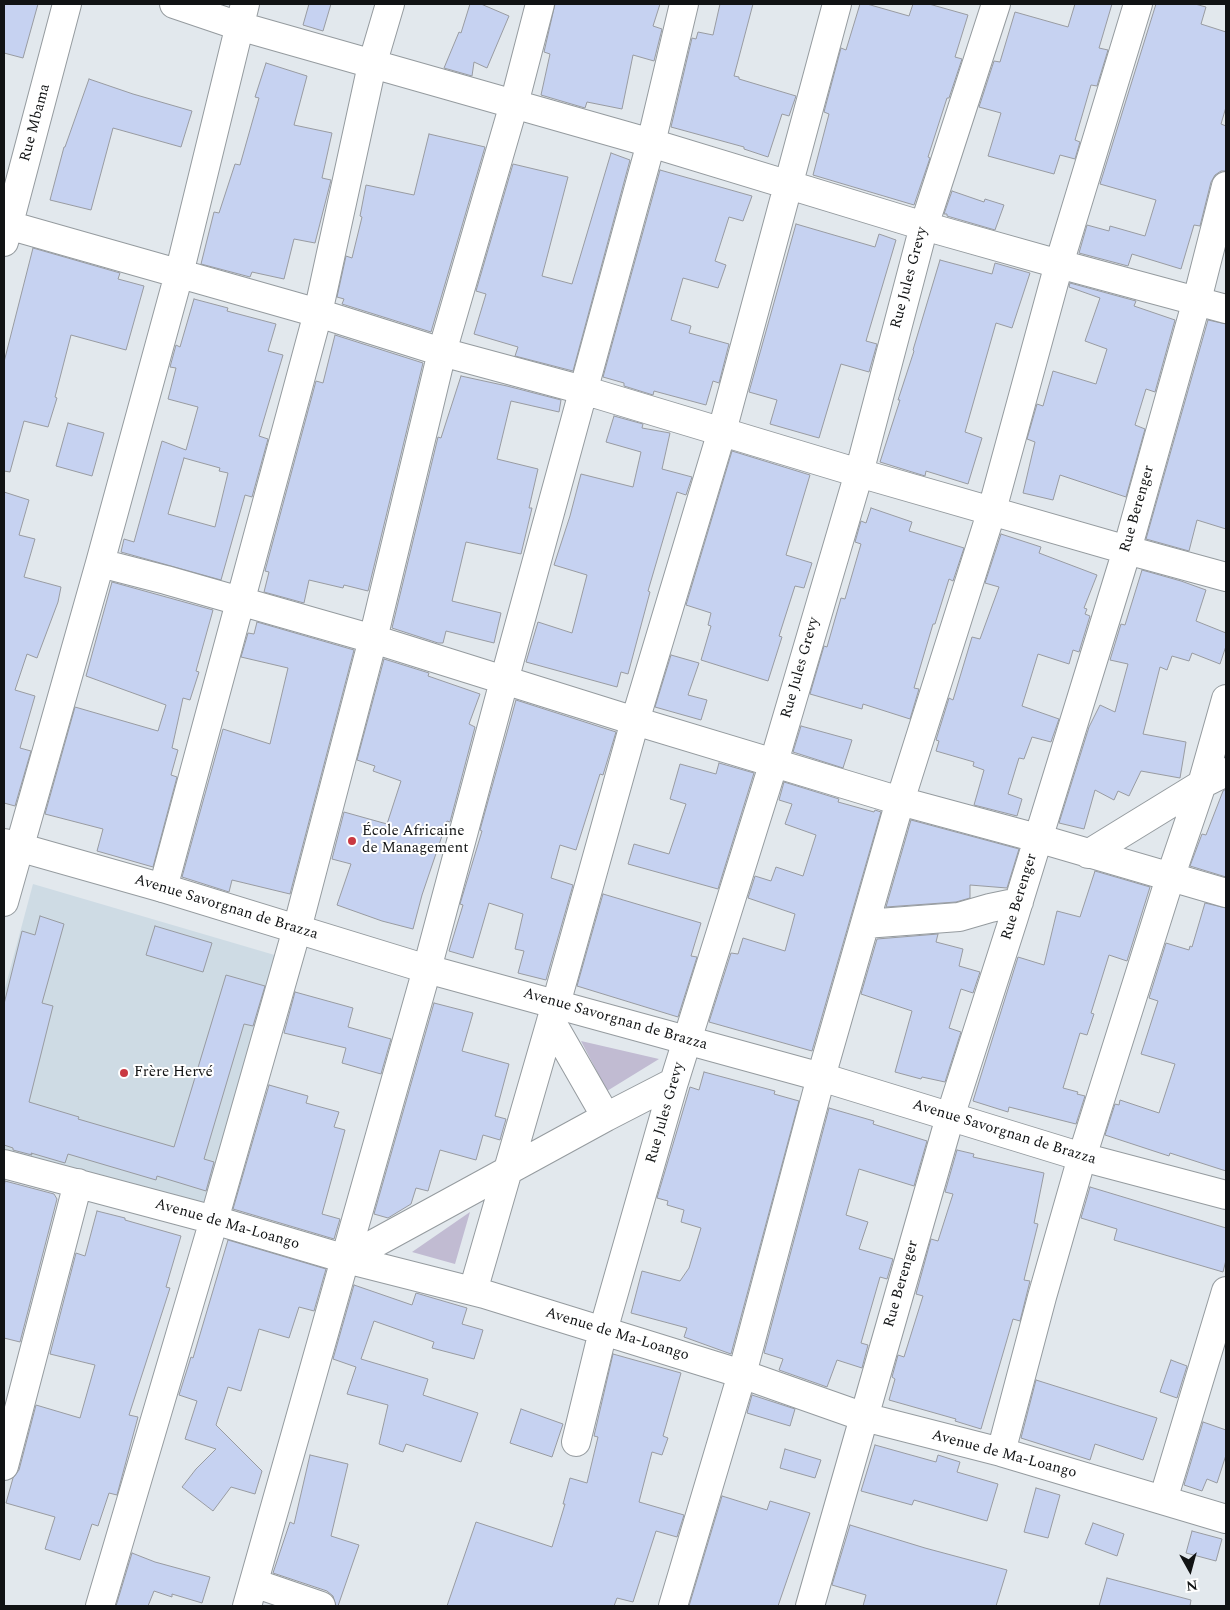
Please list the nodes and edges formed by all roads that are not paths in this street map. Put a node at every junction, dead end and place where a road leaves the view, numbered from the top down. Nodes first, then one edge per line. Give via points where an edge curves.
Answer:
1 (68, 4) edge
2 (174, 4) edge
3 (390, 4) edge
4 (540, 4) edge
5 (684, 4) edge
6 (837, 4) edge
7 (996, 4) edge
8 (1138, 4) edge
9 (242, 15) edge
10 (372, 64) junction
11 (514, 104) junction
12 (651, 142) junction
13 (788, 186) junction
14 (1226, 186) edge
15 (924, 226) junction
16 (6, 234) edge
17 (1059, 264) junction
18 (179, 274) junction
19 (1197, 300) junction
20 (1226, 309) edge
21 (318, 313) junction
22 (442, 352) junction
23 (583, 390) junction
24 (722, 431) junction
25 (859, 473) junction
26 (992, 510) junction
27 (1127, 550) junction
28 (100, 563) junction
29 (1226, 577) edge
30 (240, 602) junction
31 (373, 639) junction
32 (504, 681) junction
33 (1226, 699) edge
34 (635, 721) junction
35 (774, 762) junction
36 (1226, 772) edge
37 (1202, 784) junction
38 (900, 801) junction
39 (1037, 838) junction
40 (11, 845) edge
41 (1088, 854) junction
42 (1170, 878) junction
43 (163, 888) junction
44 (1226, 893) edge
45 (4, 902) edge
46 (1019, 902) junction
47 (865, 924) junction
48 (297, 929) junction
49 (427, 969) junction
50 (554, 1012) junction
51 (687, 1041) junction
52 (821, 1077) junction
53 (674, 1082) junction
54 (950, 1116) junction
55 (606, 1117) junction
56 (1082, 1157) junction
57 (4, 1164) edge
58 (507, 1171) junction
59 (78, 1183) junction
60 (1226, 1195) edge
61 (214, 1220) junction
62 (346, 1259) junction
63 (473, 1291) junction
64 (1226, 1291) edge
65 (603, 1331) junction
66 (742, 1374) junction
67 (864, 1417) junction
68 (576, 1442) dead end
69 (1001, 1452) junction
70 (4, 1466) edge
71 (1163, 1500) junction
72 (1226, 1520) edge
73 (251, 1594) edge
74 (100, 1606) edge
75 (321, 1606) edge
76 (673, 1606) edge
77 (810, 1606) edge

1 - 16 street, Rue Mbama
2 - 9 street
3 - 10 street
4 - 11 street
5 - 12 street
6 - 13 street
7 - 15 street, Rue Jules Grevy
8 - 17 street
9 - 10 street
9 - 18 street
10 - 11 street
10 - 21 street
11 - 12 street
11 - 22 street
12 - 13 street
12 - 23 street
13 - 15 street
13 - 24 street
14 - 19 street, Rue Berenger
15 - 17 street
15 - 25 street, Rue Jules Grevy
16 - 18 street
17 - 19 street
17 - 26 street
18 - 21 street
18 - 28 street
19 - 20 street
19 - 27 street, Rue Berenger
21 - 22 street
21 - 30 street
22 - 23 street
22 - 31 street
23 - 24 street
23 - 32 street
24 - 25 street
24 - 34 street
25 - 26 street
25 - 35 street, Rue Jules Grevy
26 - 27 street
26 - 38 street
27 - 29 street
27 - 39 street, Rue Berenger
28 - 30 street
28 - 40 street
30 - 31 street
30 - 43 street
31 - 32 street
31 - 48 street
32 - 34 street
32 - 49 street
33 - 37 street
34 - 35 street
34 - 50 street
35 - 38 street
35 - 51 street, Rue Jules Grevy
36 - 37 street
37 - 41 street
37 - 42 street
38 - 39 street
38 - 47 street
39 - 41 street
39 - 46 street, Rue Berenger
40 - 43 street, Avenue Savorgnan de Brazza
40 - 45 street
41 - 42 street
42 - 44 street
42 - 56 street
43 - 48 street, Avenue Savorgnan de Brazza
46 - 47 street via 959,917
46 - 54 street, Rue Berenger
47 - 52 street
48 - 49 street, Avenue Savorgnan de Brazza
48 - 61 street
49 - 50 street, Avenue Savorgnan de Brazza
49 - 62 street
50 - 51 street, Avenue Savorgnan de Brazza
50 - 55 street
50 - 58 street
51 - 52 street, Avenue Savorgnan de Brazza
51 - 53 street, Rue Jules Grevy
52 - 54 street, Avenue Savorgnan de Brazza
52 - 66 street
53 - 55 street
53 - 65 street, Rue Jules Grevy
54 - 56 street, Avenue Savorgnan de Brazza
54 - 67 street, Rue Berenger
55 - 58 street
56 - 60 street, Avenue Savorgnan de Brazza
56 - 69 street
57 - 59 street, Avenue de Ma-Loango
58 - 62 street
58 - 63 street
59 - 61 street, Avenue de Ma-Loango
59 - 70 street
61 - 62 street, Avenue de Ma-Loango
61 - 74 street
62 - 63 street, Avenue de Ma-Loango
62 - 73 street
63 - 65 street, Avenue de Ma-Loango
64 - 71 street
65 - 66 street, Avenue de Ma-Loango
65 - 68 street, Rue Jules Grevy
66 - 67 street, Avenue de Ma-Loango
66 - 76 street
67 - 69 street, Avenue de Ma-Loango
67 - 77 street, Rue Berenger
69 - 71 street, Avenue de Ma-Loango
71 - 72 street, Avenue de Ma-Loango
73 - 75 street

